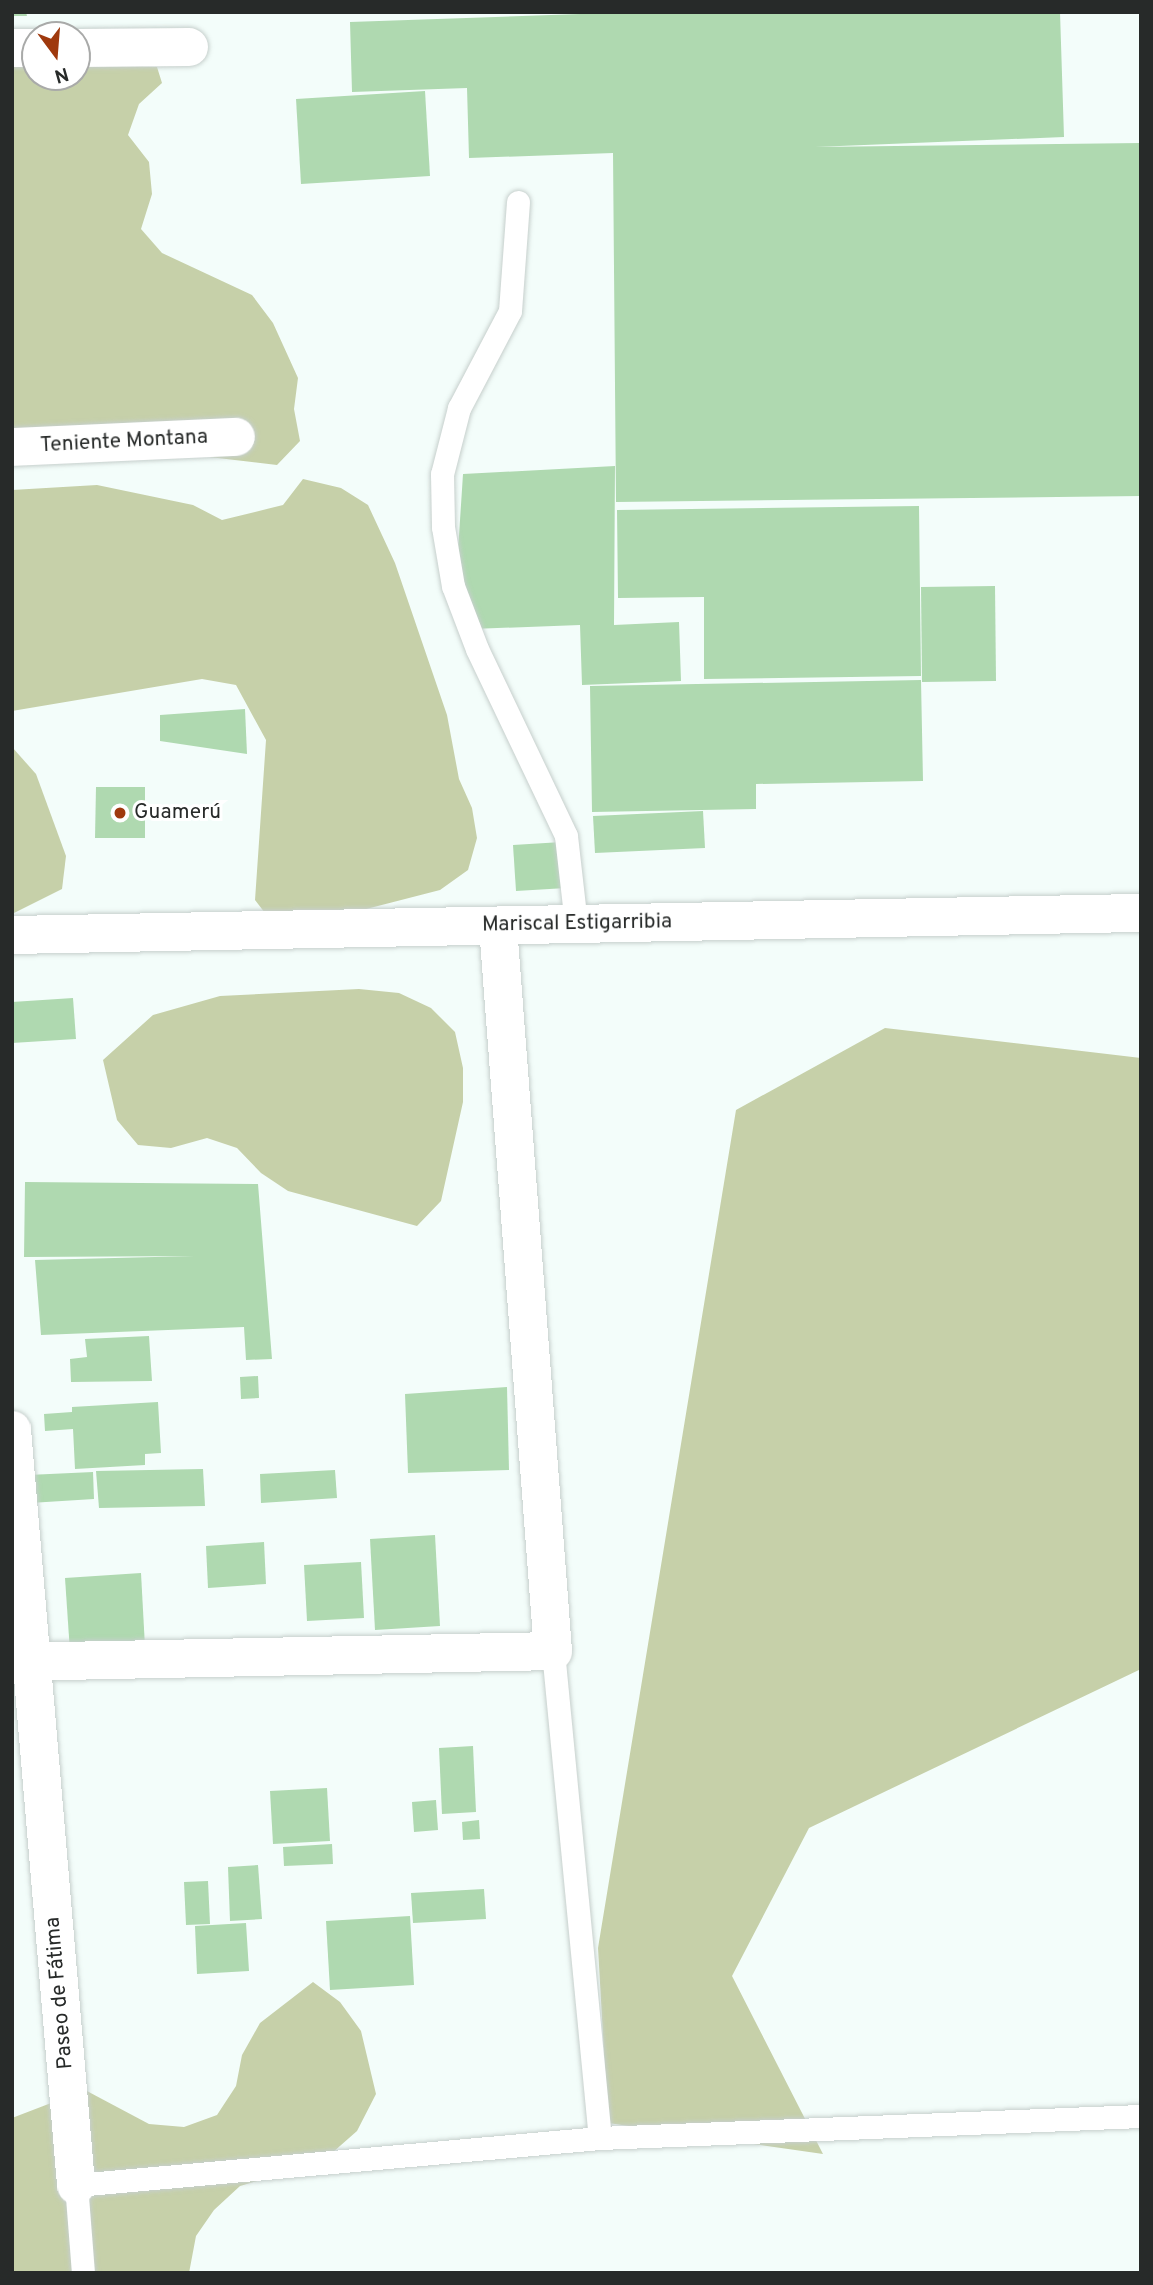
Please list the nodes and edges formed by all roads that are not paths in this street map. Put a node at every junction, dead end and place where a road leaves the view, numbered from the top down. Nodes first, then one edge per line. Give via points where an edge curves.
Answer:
1 (189, 47) dead end
2 (91, 48) edge
3 (517, 202) dead end
4 (236, 437) dead end
5 (12, 447) edge
6 (1141, 913) edge
7 (576, 924) junction
8 (498, 926) junction
9 (12, 935) edge
10 (12, 1430) edge
11 (553, 1651) junction
12 (22, 1662) edge
13 (1141, 2116) edge
14 (600, 2138) junction
15 (76, 2185) junction
16 (83, 2273) edge

1 - 2 street
3 - 7 lane via 510,311 459,408 442,474 443,527 453,586 477,649 566,836
4 - 5 street, Teniente Montana
6 - 7 street, Mariscal Estigarribia
7 - 8 street, Mariscal Estigarribia
8 - 9 street, Mariscal Estigarribia
8 - 11 street
10 - 12 street, Paseo de Fátima
11 - 12 street
11 - 14 lane
12 - 15 street, Paseo de Fátima via 37,1713
13 - 14 lane
14 - 15 lane
15 - 16 lane, Paseo de Fátima

